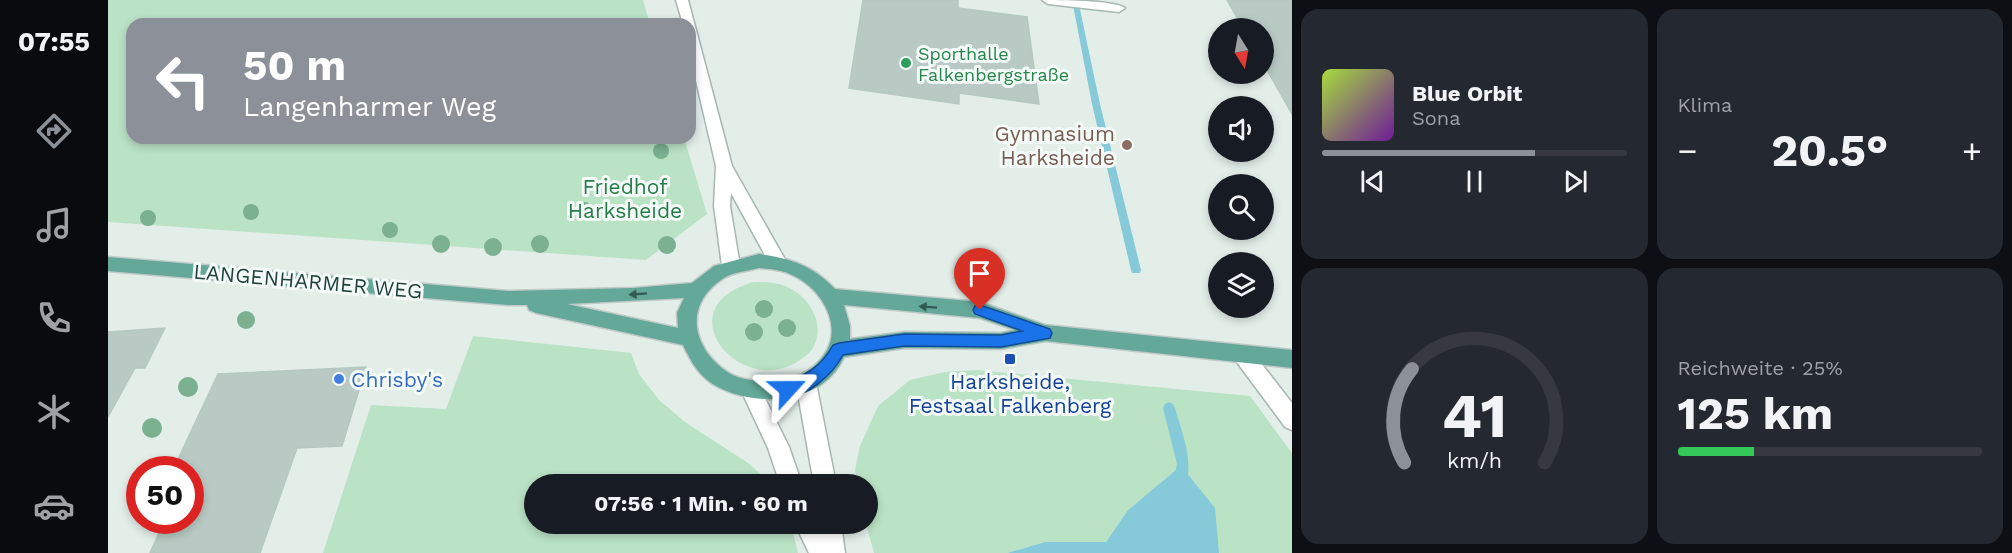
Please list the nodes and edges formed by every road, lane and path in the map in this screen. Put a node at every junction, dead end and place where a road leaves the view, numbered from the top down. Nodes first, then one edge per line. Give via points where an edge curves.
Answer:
1 (682, 0) edge
2 (1048, 0) edge
3 (1119, 8) dead end
4 (687, 18) edge
5 (696, 54) edge
6 (724, 166) junction
7 (777, 263) junction
8 (108, 264) edge
9 (731, 266) junction
10 (696, 290) junction
11 (830, 296) junction
12 (508, 298) junction
13 (1045, 333) junction
14 (687, 338) junction
15 (839, 349) junction
16 (1243, 355) junction
17 (1292, 359) edge
18 (806, 383) junction
19 (751, 390) junction
20 (1292, 420) edge
21 (787, 474) edge
22 (823, 474) edge
23 (812, 534) edge
24 (831, 534) edge
25 (822, 553) edge
26 (833, 553) edge

1 - 4 street
2 - 3 street
5 - 6 street
6 - 7 street
6 - 9 street via 722,206
7 - 9 main road via 759,261
7 - 11 main road via 812,277
8 - 12 main road, LANGENHARMER WEG
9 - 10 main road via 708,278
10 -> 12 main road, LANGENHARMER WEG
10 - 14 main road via 688,304
13 -> 11 main road via 980,310
11 - 15 main road via 841,320
12 - 14 main road, LANGENHARMER WEG
13 - 15 main road via 1001,341 904,340
13 - 16 main road
14 - 19 main road via 694,352 717,376
15 - 18 main road via 831,362
16 - 17 main road
16 - 20 street
18 - 19 main road via 788,389
18 - 22 street
19 - 21 street
23 - 25 street
24 - 26 street

